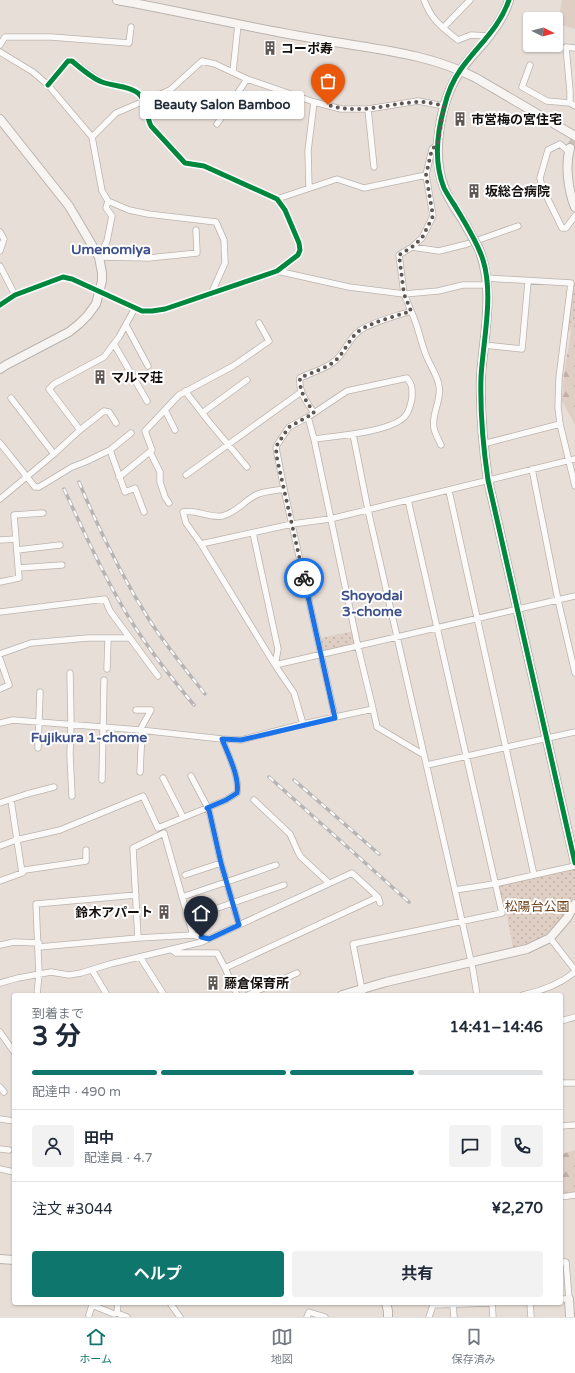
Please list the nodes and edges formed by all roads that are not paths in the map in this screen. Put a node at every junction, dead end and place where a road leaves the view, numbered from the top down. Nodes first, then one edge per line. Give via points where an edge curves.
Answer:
1 (117, 0) edge
2 (424, 0) edge
3 (470, 0) edge
4 (509, 0) edge
5 (238, 24) junction
6 (131, 27) dead end
7 (443, 28) junction
8 (489, 36) junction
9 (0, 45) edge
10 (575, 48) edge
11 (0, 52) edge
12 (530, 65) dead end
13 (460, 70) junction
14 (233, 72) junction
15 (247, 79) junction
16 (48, 85) junction
17 (314, 102) junction
18 (572, 105) edge
19 (444, 106) junction
20 (368, 109) junction
21 (0, 119) edge
22 (217, 124) dead end
23 (575, 136) edge
24 (92, 137) junction
25 (438, 144) junction
26 (570, 150) joint
27 (374, 167) dead end
28 (426, 175) junction
29 (309, 188) junction
30 (277, 200) junction
31 (108, 201) junction
32 (575, 207) edge
33 (575, 216) edge
34 (518, 226) dead end
35 (196, 230) dead end
36 (0, 232) edge
37 (412, 247) junction
38 (0, 251) edge
39 (99, 257) junction
40 (0, 266) edge
41 (278, 271) junction
42 (487, 282) junction
43 (528, 282) junction
44 (211, 294) junction
45 (404, 294) junction
46 (15, 295) junction
47 (0, 305) edge
48 (136, 308) junction
49 (411, 311) junction
50 (259, 323) dead end
51 (126, 325) junction
52 (114, 344) junction
53 (484, 345) junction
54 (148, 366) dead end
55 (0, 369) edge
56 (247, 380) dead end
57 (185, 391) junction
58 (301, 392) junction
59 (11, 398) dead end
60 (147, 401) dead end
61 (165, 410) junction
62 (202, 413) junction
63 (314, 413) junction
64 (308, 418) junction
65 (116, 423) dead end
66 (560, 424) junction
67 (80, 430) junction
68 (175, 430) dead end
69 (131, 433) dead end
70 (354, 434) junction
71 (314, 439) junction
72 (0, 443) edge
73 (228, 444) junction
74 (483, 444) junction
75 (441, 445) dead end
76 (110, 450) junction
77 (150, 452) junction
78 (54, 454) junction
79 (572, 460) edge
80 (248, 467) dead end
81 (532, 469) junction
82 (186, 475) dead end
83 (26, 477) junction
84 (119, 477) junction
85 (488, 480) junction
86 (575, 486) edge
87 (284, 489) junction
88 (449, 491) junction
89 (0, 499) edge
90 (408, 500) junction
91 (169, 503) dead end
92 (368, 510) junction
93 (144, 512) dead end
94 (42, 513) dead end
95 (330, 519) junction
96 (292, 524) junction
97 (254, 533) junction
98 (16, 539) junction
99 (0, 540) edge
100 (201, 544) junction
101 (60, 545) dead end
102 (17, 550) junction
103 (62, 565) dead end
104 (19, 568) junction
105 (0, 582) edge
106 (575, 596) edge
107 (558, 600) junction
108 (516, 610) junction
109 (0, 612) edge
110 (478, 618) junction
111 (438, 628) junction
112 (108, 638) junction
113 (129, 638) junction
114 (397, 638) junction
115 (358, 647) junction
116 (0, 654) edge
117 (321, 655) junction
118 (0, 659) edge
119 (275, 665) junction
120 (107, 669) dead end
121 (70, 673) dead end
122 (575, 673) edge
123 (158, 676) dead end
124 (104, 680) dead end
125 (0, 689) edge
126 (40, 692) dead end
127 (136, 710) dead end
128 (373, 710) junction
129 (335, 718) junction
130 (0, 723) edge
131 (40, 723) junction
132 (303, 724) junction
133 (70, 725) junction
134 (102, 728) junction
135 (141, 730) junction
136 (575, 732) edge
137 (222, 739) junction
138 (546, 739) junction
139 (38, 748) dead end
140 (505, 748) junction
141 (424, 754) junction
142 (466, 757) junction
143 (427, 765) junction
144 (140, 772) dead end
145 (191, 776) dead end
146 (163, 778) dead end
147 (102, 780) dead end
148 (54, 788) dead end
149 (72, 796) dead end
150 (11, 800) junction
151 (254, 800) dead end
152 (0, 803) edge
153 (207, 808) junction
154 (183, 817) junction
155 (16, 840) junction
156 (0, 846) edge
157 (86, 850) dead end
158 (221, 863) junction
159 (575, 863) edge
160 (276, 865) dead end
161 (575, 866) edge
162 (22, 873) junction
163 (185, 875) dead end
164 (534, 875) junction
165 (0, 881) edge
166 (227, 883) junction
167 (329, 883) junction
168 (284, 884) dead end
169 (494, 884) junction
170 (455, 890) junction
171 (136, 895) junction
172 (182, 897) junction
173 (378, 897) junction
174 (233, 903) junction
175 (380, 903) dead end
176 (575, 904) edge
177 (212, 910) dead end
178 (462, 922) junction
179 (239, 925) junction
180 (193, 935) junction
181 (138, 938) junction
182 (550, 938) junction
183 (209, 939) junction
184 (39, 945) junction
185 (0, 946) edge
186 (172, 950) junction
187 (140, 957) junction
188 (471, 962) junction
189 (225, 968) junction
190 (92, 970) junction
191 (575, 971) edge
192 (296, 973) dead end
193 (39, 974) junction
194 (0, 982) edge
195 (362, 992) edge
196 (37, 993) edge
197 (106, 993) edge
198 (163, 993) edge
199 (236, 993) edge
200 (252, 993) edge
201 (477, 993) edge
202 (533, 993) edge
203 (575, 1017) edge
204 (563, 1020) edge
205 (0, 1032) edge
206 (12, 1049) edge
207 (563, 1083) edge
208 (575, 1083) edge
209 (0, 1119) edge
210 (12, 1121) edge
211 (575, 1125) edge
212 (563, 1126) edge
213 (0, 1149) edge
214 (9, 1150) dead end
215 (0, 1169) edge
216 (12, 1172) edge
217 (575, 1195) edge
218 (563, 1196) edge
219 (0, 1259) edge
220 (12, 1260) edge
221 (563, 1262) edge
222 (565, 1299) edge
223 (118, 1305) edge
224 (171, 1305) edge
225 (386, 1305) edge
226 (433, 1305) edge
227 (454, 1305) edge
228 (492, 1305) edge
229 (530, 1305) edge
230 (117, 1313) junction
231 (89, 1315) dead end
232 (127, 1317) edge
233 (180, 1317) edge
234 (307, 1317) edge
235 (325, 1317) edge
236 (388, 1317) edge
237 (429, 1317) edge
238 (454, 1317) edge
239 (493, 1317) edge
240 (531, 1317) edge
241 (570, 1317) edge

1 - 5 street
2 - 7 street via 430,14
3 - 7 street
4 - 8 street
5 - 13 street via 428,59
5 - 14 street
6 - 9 street via 129,43 51,37 5,37
7 - 8 street via 458,40 471,35
8 - 13 street
10 - 18 street via 566,47
11 - 16 street via 33,72
12 - 18 street via 522,87 547,101
13 - 19 street
13 - 23 street
14 - 15 street
14 - 24 street via 202,60 170,90 116,113
15 - 17 street
15 - 22 street
16 - 24 street
16 - 30 street, bridge via 68,61 72,61 102,82 122,86 139,94 148,110 151,126 185,163 204,166
17 - 20 street via 341,109
17 - 29 street via 308,151
19 - 20 street via 418,101
19 - 25 street
20 - 27 street
21 - 39 street via 69,206
24 - 31 street via 102,191
25 - 28 street via 432,149
25 - 42 street, bridge via 438,160 444,189 479,249
26 - 32 street via 570,189
26 - 33 street via 560,144 548,150 540,178 562,228 566,228
28 - 29 street via 364,188 337,179
28 - 37 street via 433,216 422,238
29 - 30 street
30 - 41 street via 285,210 300,243 298,255
31 - 39 street via 106,208 112,216 107,241
31 - 44 street via 129,210 216,222 224,240 226,262
34 - 37 street via 439,251
35 - 39 street via 197,253 149,258
36 - 38 street via 4,239
37 - 45 street via 399,255
39 - 55 street via 102,281 96,304 88,315 69,332
40 - 46 street
41 - 44 street
41 - 45 street via 349,287
42 - 43 street
42 - 45 street
42 - 53 street
43 - 53 street via 522,349
43 - 66 street via 571,283 559,378
44 - 48 street via 164,309 142,311
45 - 49 street
46 - 47 street
46 - 48 street, bridge via 63,277 72,278
48 - 51 street
49 - 58 street via 359,332 332,363 300,378
49 - 75 street via 439,385 434,428
50 - 57 street via 269,342 233,366
51 - 52 street
51 - 54 street
52 - 60 street
52 - 67 street via 104,357 48,389
53 - 74 street via 481,404
56 - 62 street
57 - 61 street
57 - 62 street
58 - 63 street
58 - 73 street
59 - 78 street
61 - 68 street
61 - 77 street via 145,431 152,450
62 - 73 street
63 - 64 street
63 - 70 street via 347,391 407,378 412,385 411,401 406,416 385,428
64 - 71 street
64 - 87 street via 289,427 277,445 276,454
65 - 67 street via 109,412 104,411
66 - 74 street
66 - 79 street
67 - 78 street
69 - 76 street
70 - 71 street
70 - 92 street
71 - 95 street
72 - 83 street
73 - 80 street
73 - 82 street
74 - 85 street
76 - 83 street via 72,467 39,487 35,488
76 - 84 street
77 - 84 street
77 - 91 street via 160,472 160,482
78 - 83 street
79 - 81 street
79 - 86 street
81 - 85 street
81 - 107 street
83 - 89 street
84 - 93 street via 125,492 135,488
85 - 88 street
85 - 108 street
87 - 96 street
87 - 100 street via 257,495 222,516 202,515 191,510 183,512 186,523
88 - 90 street
88 - 110 street
90 - 92 street
90 - 111 street
92 - 95 street
92 - 114 street
94 - 98 street via 14,515
95 - 96 street
95 - 115 street
96 - 97 street
96 - 117 street
97 - 100 street
97 - 119 street via 278,649
98 - 99 street
98 - 102 street
100 - 119 street
101 - 102 street
102 - 104 street
103 - 104 street
104 - 105 street via 19,578
106 - 107 street
107 - 108 street
107 - 122 street
108 - 110 street
108 - 138 street
109 - 113 street via 105,599 110,611
110 - 111 street
110 - 140 street
111 - 114 street
111 - 142 street
112 - 113 street
112 - 116 street via 31,643
112 - 120 street
113 - 123 street
114 - 115 street
114 - 141 street
115 - 117 street
115 - 128 street
117 - 119 street
117 - 129 street
118 - 125 street via 9,686
119 - 132 street via 294,693
121 - 133 street
124 - 134 street
126 - 131 street
127 - 135 street via 151,710
128 - 129 street
128 - 141 street via 377,727
129 - 132 street
130 - 131 street via 13,720
131 - 133 street
131 - 139 street
132 - 137 street via 241,740
133 - 134 street
133 - 149 street
134 - 135 street
134 - 147 street
135 - 137 street
135 - 144 street
136 - 138 street
137 - 153 street via 234,770 237,793
138 - 140 street
138 - 159 street
140 - 142 street
140 - 164 street
141 - 143 street
142 - 143 street
142 - 169 street
143 - 170 street
145 - 153 street
146 - 154 street
148 - 150 street
150 - 152 street
150 - 155 street
151 - 167 street via 290,834 301,857
153 - 154 street
153 - 158 street
154 - 155 street via 158,828 143,796 60,830
155 - 156 street
155 - 162 street
157 - 162 street via 86,861 25,870
158 - 163 street
158 - 166 street
160 - 166 street
161 - 164 street
162 - 165 street
164 - 169 street
166 - 172 street
166 - 174 street
167 - 173 street via 352,873
167 - 179 street
168 - 174 street
169 - 170 street
169 - 178 street via 502,913
170 - 178 street
171 - 172 street via 133,848 164,833
171 - 181 street
171 - 184 street via 36,904
172 - 180 street
173 - 175 street
173 - 189 street
174 - 177 street
174 - 179 street
176 - 182 street
178 - 188 street
178 - 195 street via 353,944
179 - 183 street
180 - 181 street
180 - 183 street
181 - 184 street
182 - 188 street via 527,949
182 - 191 street
183 - 186 street
184 - 185 street via 14,942
184 - 193 street
186 - 187 street
186 - 189 street via 176,953 217,954
187 - 190 street
187 - 198 street
188 - 195 street
188 - 201 street
189 - 199 street
190 - 193 street via 69,975 51,972
190 - 197 street
191 - 202 street via 556,984
192 - 200 street
193 - 194 street
193 - 196 street
203 - 204 street
205 - 206 street
207 - 208 street
209 - 210 street
211 - 212 street
213 - 214 street
215 - 216 street
217 - 218 street
219 - 220 street
221 - 222 street via 566,1262
222 - 241 street
223 - 230 street
224 - 233 street
225 - 236 street
226 - 237 street
227 - 238 street
228 - 239 street
229 - 240 street
230 - 231 street via 92,1305
230 - 232 street
234 - 235 street via 309,1312

